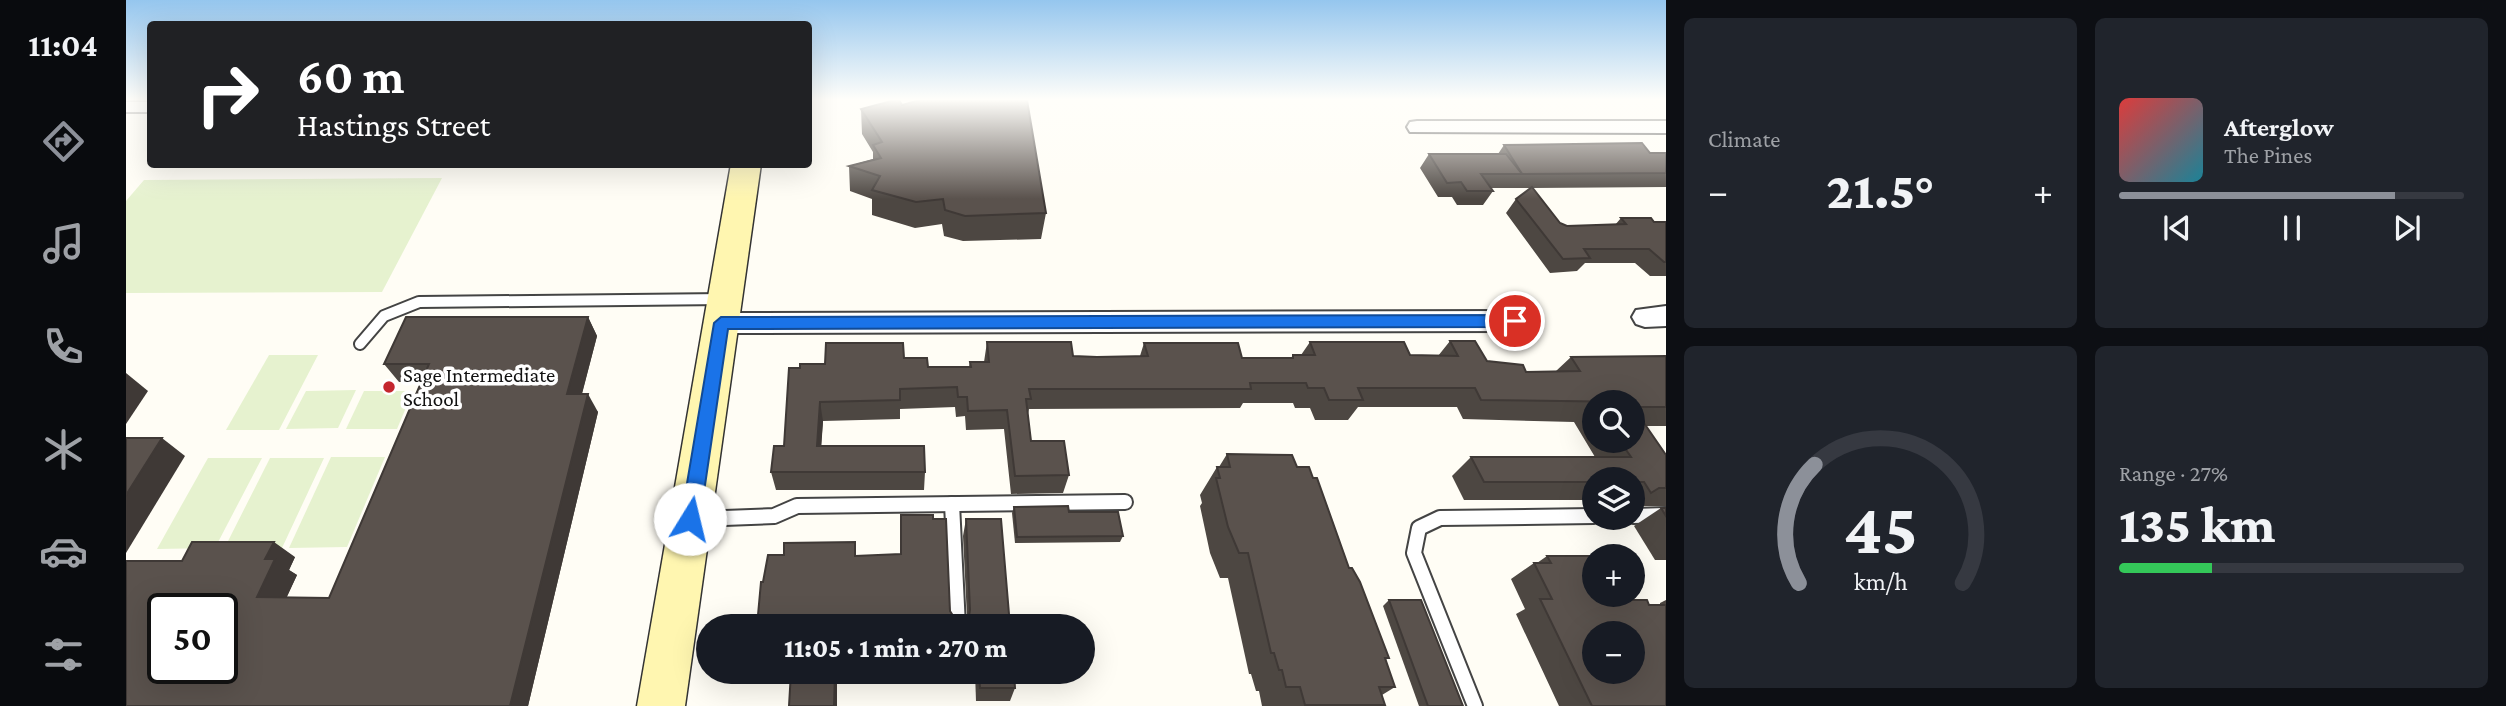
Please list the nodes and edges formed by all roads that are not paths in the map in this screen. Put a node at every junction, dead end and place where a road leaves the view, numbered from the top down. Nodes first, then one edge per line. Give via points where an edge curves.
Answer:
1 (745, 168) edge
2 (723, 311) junction
3 (1515, 321) dead end
4 (360, 344) dead end
5 (1125, 502) dead end
6 (952, 504) junction
7 (1666, 515) edge
8 (1582, 516) edge
9 (1645, 516) edge
10 (690, 519) junction
11 (957, 614) edge
12 (661, 706) edge
13 (1475, 706) edge

1 - 2 main road
2 - 3 street
2 - 4 lane via 419,302 389,310 374,322
2 - 10 main road
5 - 6 lane
6 - 10 lane via 797,506 774,516
6 - 11 lane
7 - 9 lane
8 - 13 lane via 1440,518 1419,528 1414,553
10 - 12 main road

